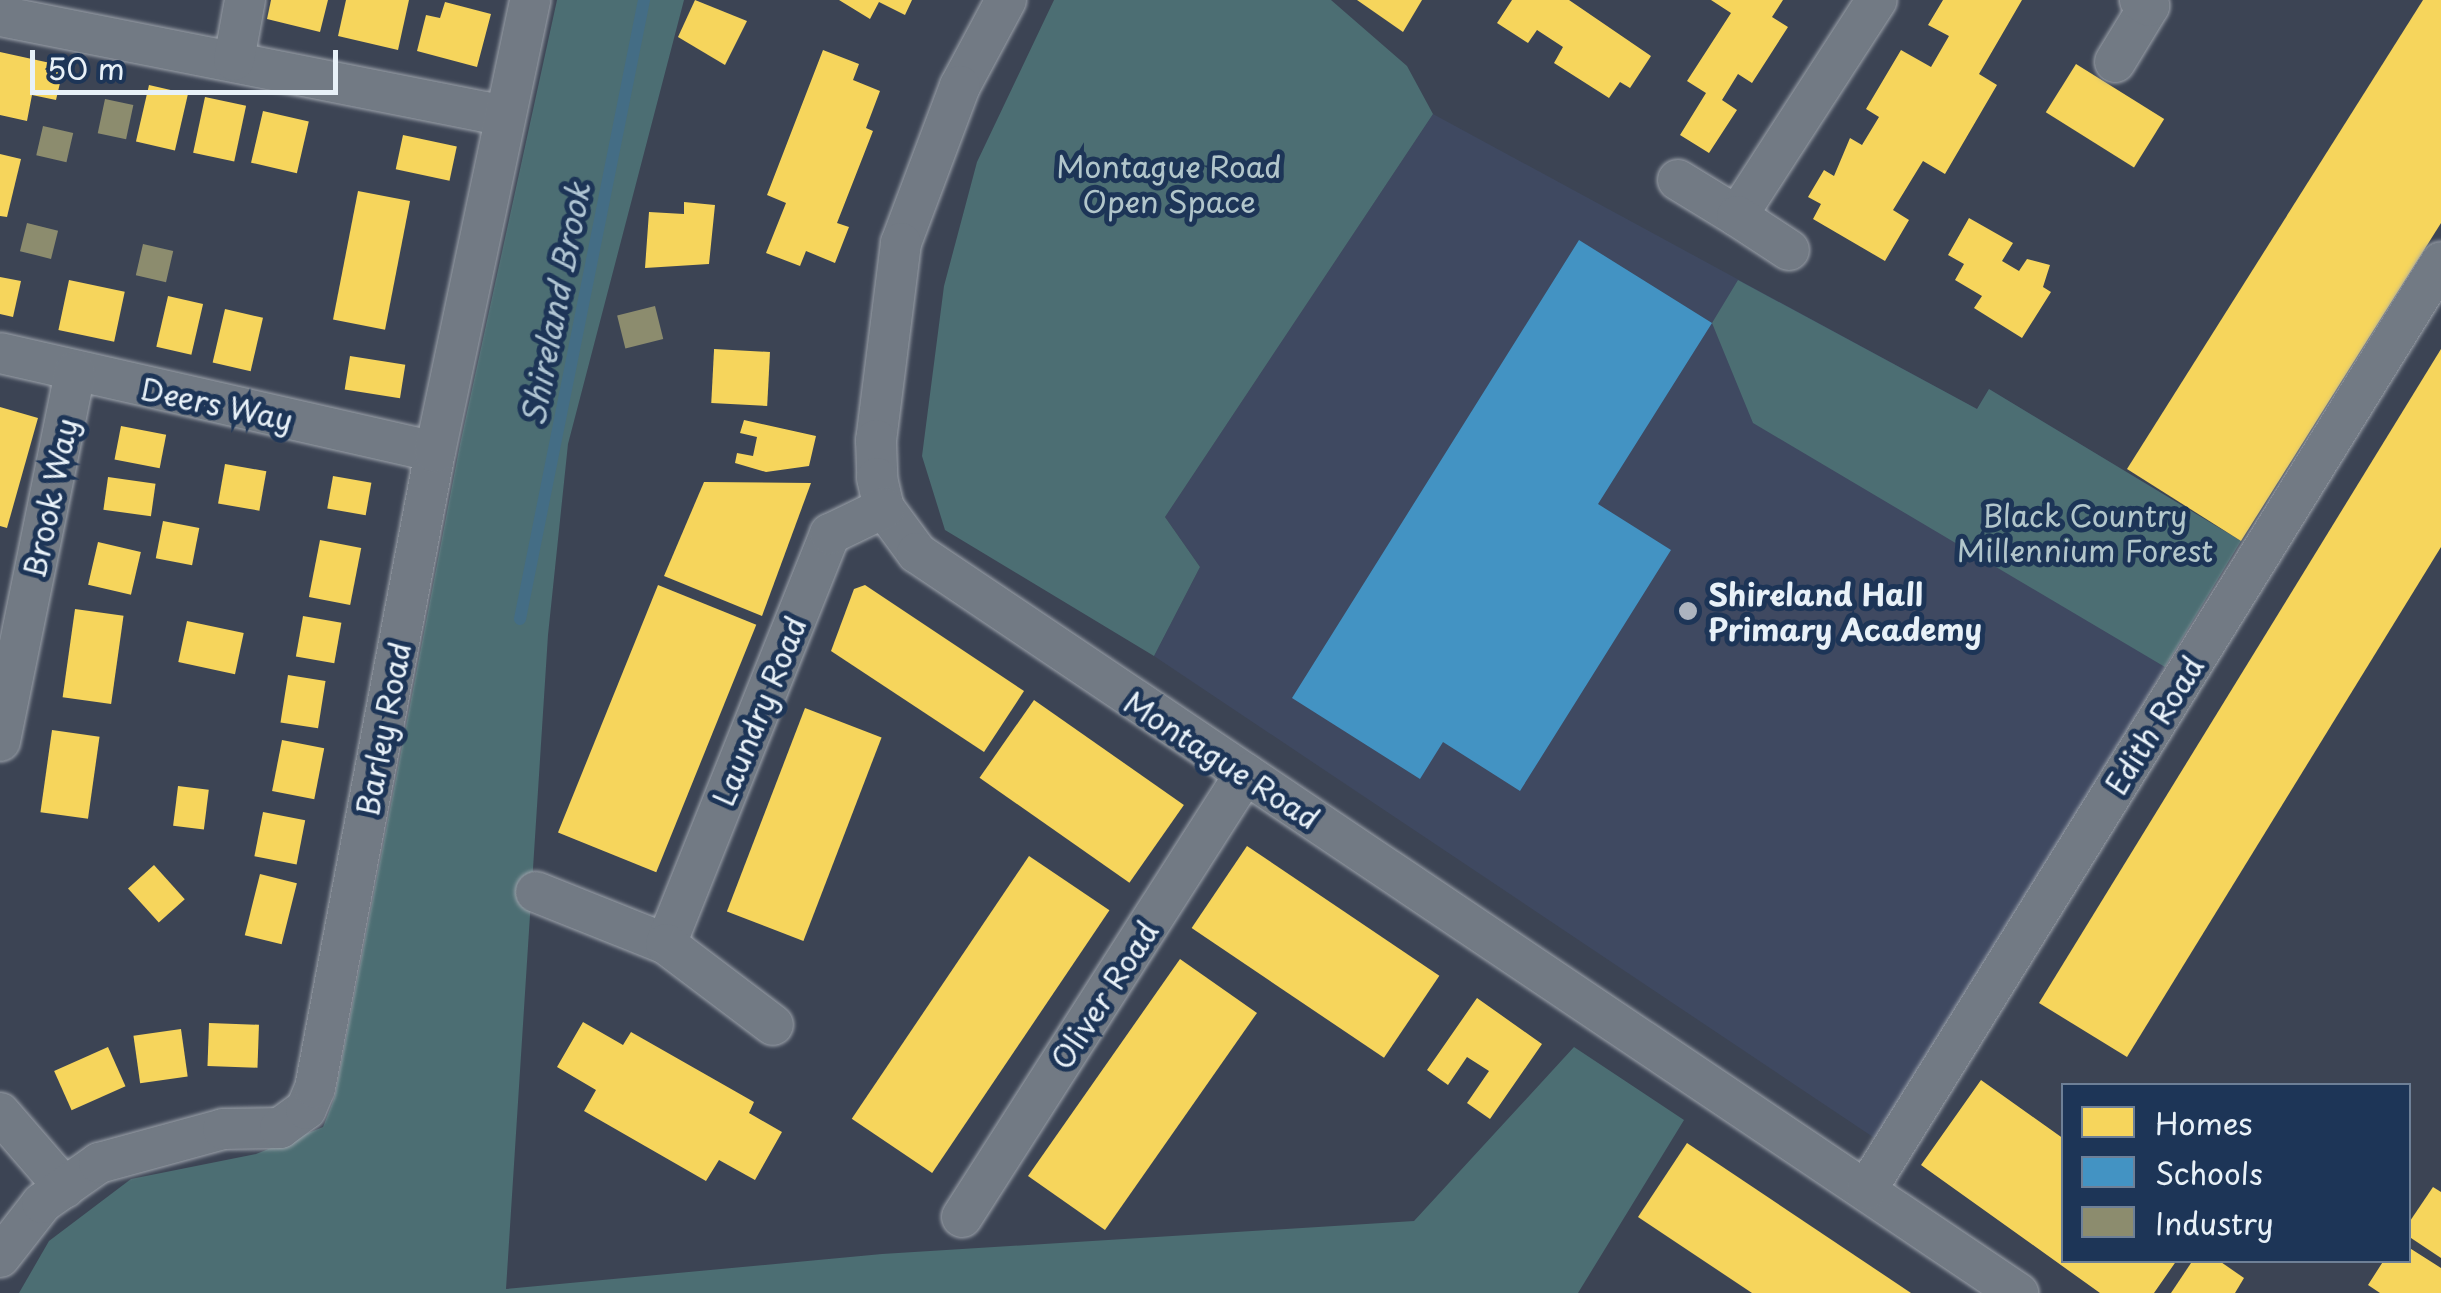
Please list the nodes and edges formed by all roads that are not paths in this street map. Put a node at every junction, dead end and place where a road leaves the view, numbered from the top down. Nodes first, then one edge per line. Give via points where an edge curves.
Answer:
1 (246, 0) edge
2 (530, 0) edge
3 (1006, 0) edge
4 (1877, 0) edge
5 (2147, 2) edge
6 (0, 16) edge
7 (234, 60) junction
8 (2115, 62) dead end
9 (505, 116) junction
10 (1678, 180) dead end
11 (1737, 216) junction
12 (1789, 250) dead end
13 (2441, 262) edge
14 (0, 353) edge
15 (75, 373) junction
16 (435, 452) junction
17 (884, 508) junction
18 (0, 741) edge
19 (1245, 774) junction
20 (536, 892) dead end
21 (666, 944) junction
22 (774, 1025) dead end
23 (0, 1112) edge
24 (64, 1188) junction
25 (1867, 1189) junction
26 (962, 1217) dead end
27 (0, 1257) edge
28 (2018, 1293) edge

1 - 7 street
2 - 9 street, Barley Road
3 - 17 street, Montague Road via 960,86 901,243 876,440
4 - 11 street
5 - 8 street
6 - 7 street
7 - 9 street
9 - 16 street, Barley Road
10 - 11 street
11 - 12 street
13 - 25 street, Edith Road
14 - 15 street, Deers Way
15 - 16 street, Deers Way
15 - 18 street, Brook Way
16 - 24 street, Barley Road via 306,1110 280,1128 222,1129 140,1149 99,1163
17 - 19 street, Montague Road via 916,554
17 - 21 street, Laundry Road via 830,534
19 - 25 street, Montague Road
19 - 26 street, Oliver Road
20 - 21 street
21 - 22 street
23 - 24 street
24 - 27 street, Barley Road via 42,1204
25 - 28 street, Montague Road

